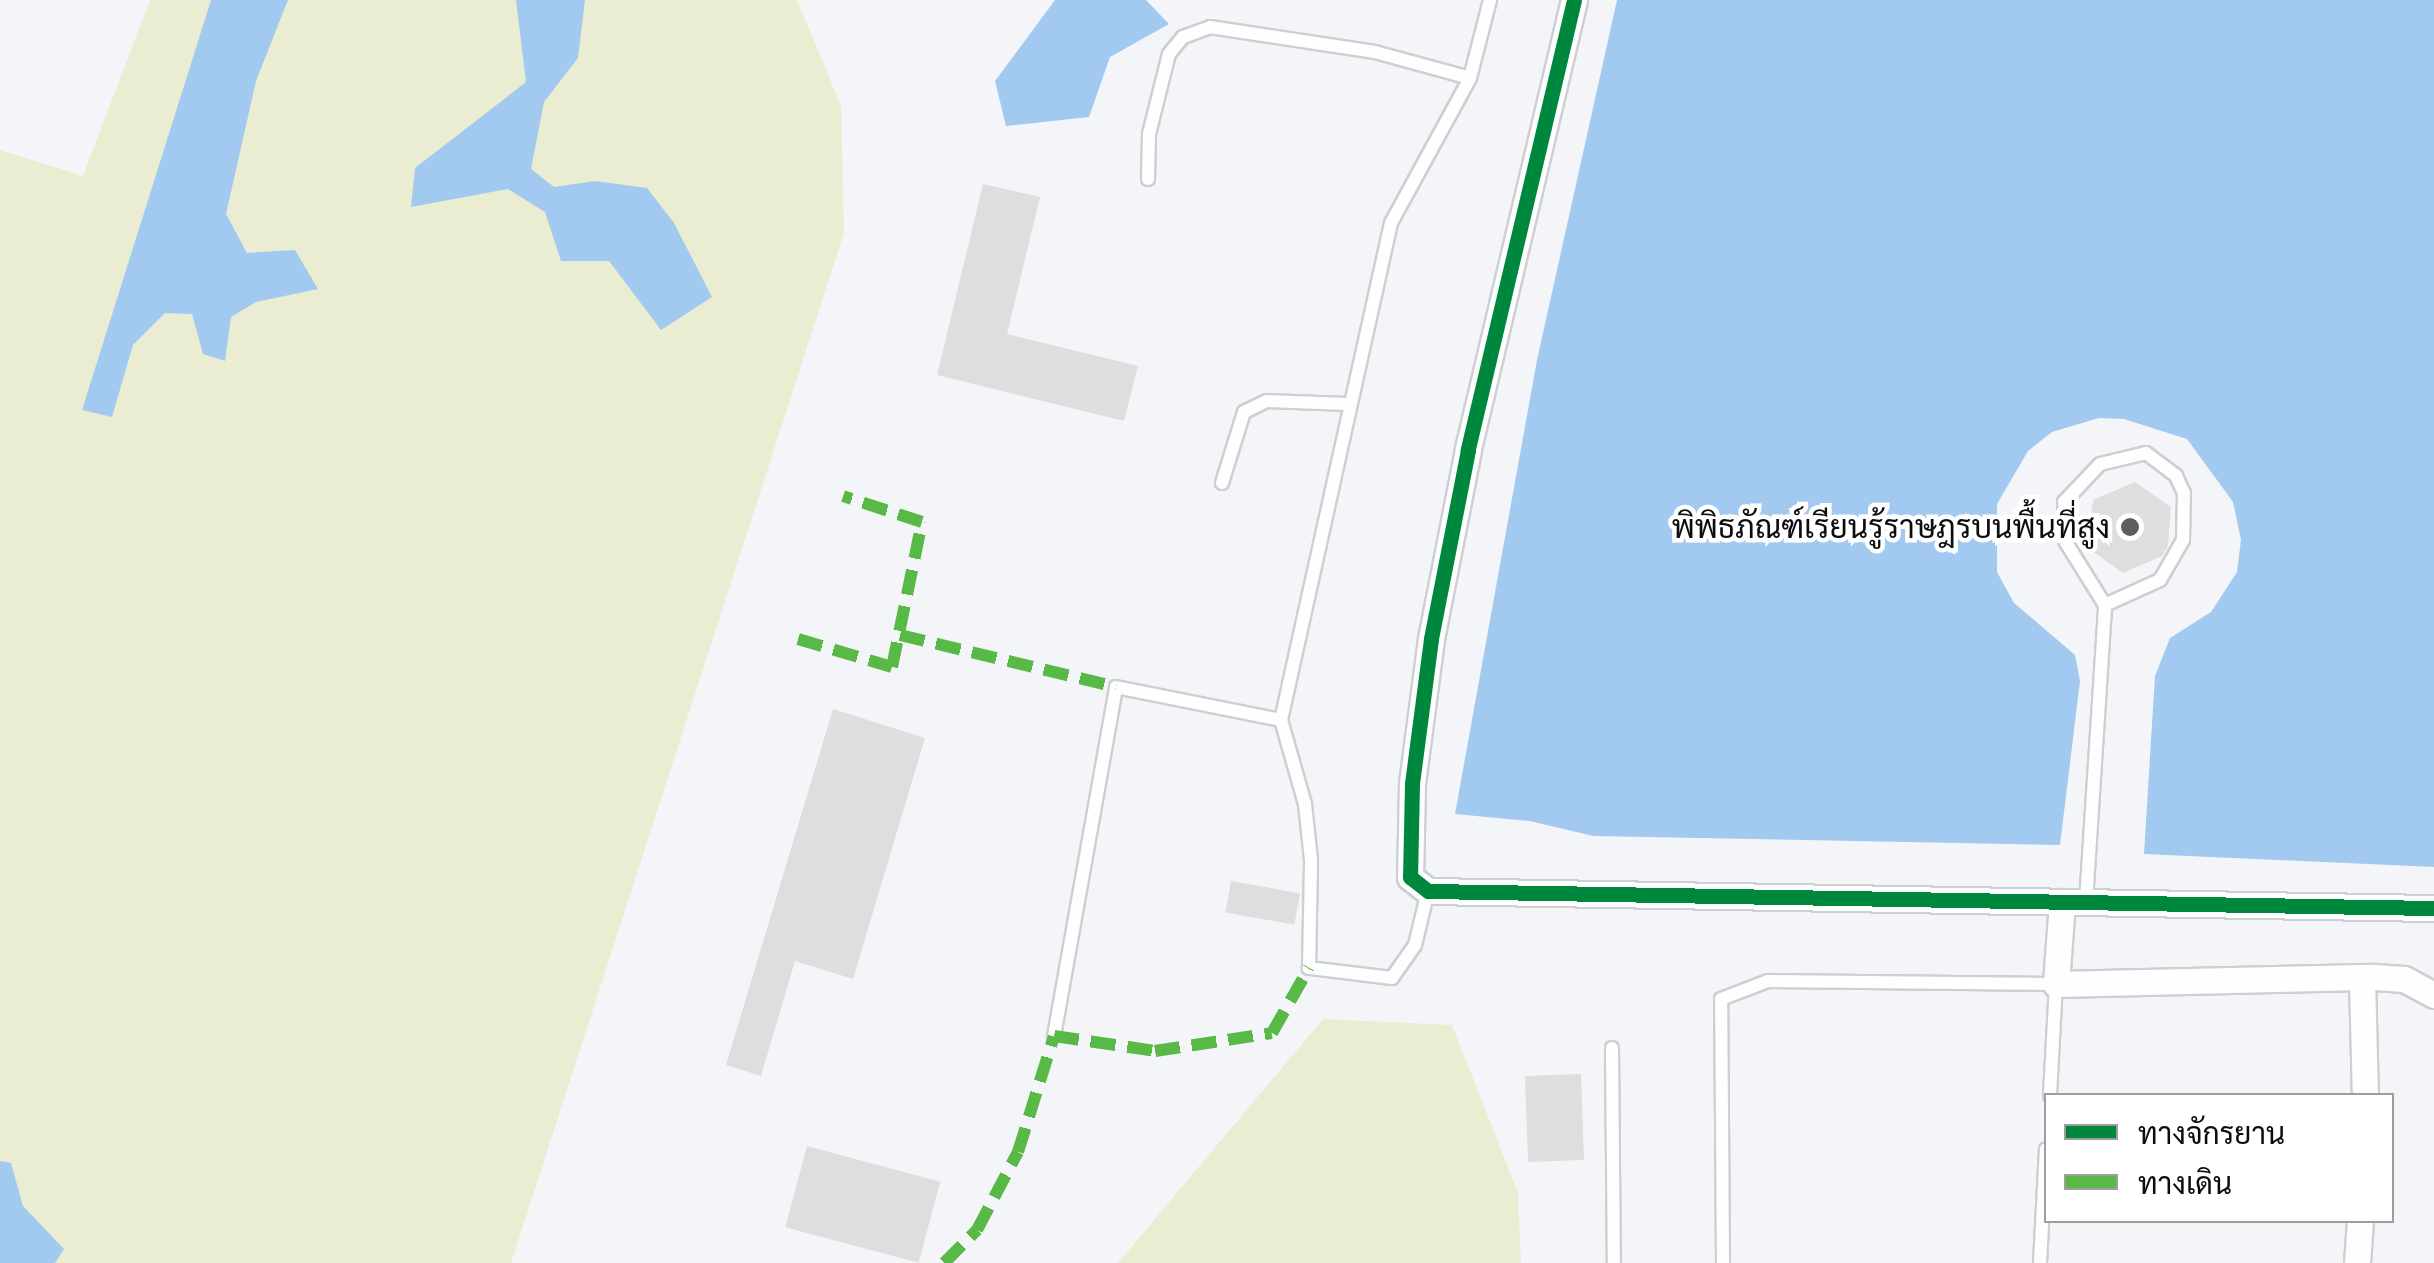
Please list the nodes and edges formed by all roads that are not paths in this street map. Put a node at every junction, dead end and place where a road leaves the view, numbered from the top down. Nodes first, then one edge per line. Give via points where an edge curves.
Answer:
1 (1490, 0) edge
2 (1574, 0) edge
3 (1470, 78) junction
4 (1148, 179) dead end
5 (1347, 404) junction
6 (1222, 483) dead end
7 (2105, 605) junction
8 (1281, 720) junction
9 (1428, 891) junction
10 (2074, 902) junction
11 (2434, 908) edge
12 (2362, 978) junction
13 (2056, 984) junction
14 (2434, 995) edge
15 (1054, 1036) dead end
16 (1612, 1048) dead end
17 (2050, 1093) edge
18 (2364, 1093) edge
19 (2044, 1187) edge
20 (2360, 1223) edge
21 (1614, 1263) edge
22 (1723, 1263) edge
23 (2040, 1263) edge
24 (2357, 1263) edge

1 - 3 lane
2 - 9 street via 1468,450 1431,640 1407,851 1410,878
3 - 4 lane via 1374,52 1210,27 1184,37 1169,54 1152,116
3 - 5 lane via 1391,223
5 - 6 lane via 1267,401 1244,412
5 - 8 lane
7 - 7 lane via 2066,541 2064,502 2100,464 2146,453 2176,476 2184,493 2183,540 2160,580
7 - 10 lane
8 - 9 lane via 1311,860 1309,968 1392,978 1415,946
8 - 15 lane via 1116,687
9 - 10 street
10 - 11 street
10 - 13 street
12 - 13 street
12 - 14 street via 2404,979
12 - 18 street
13 - 17 lane
13 - 22 lane via 1768,982 1721,999
16 - 21 lane
19 - 23 lane
20 - 24 street

